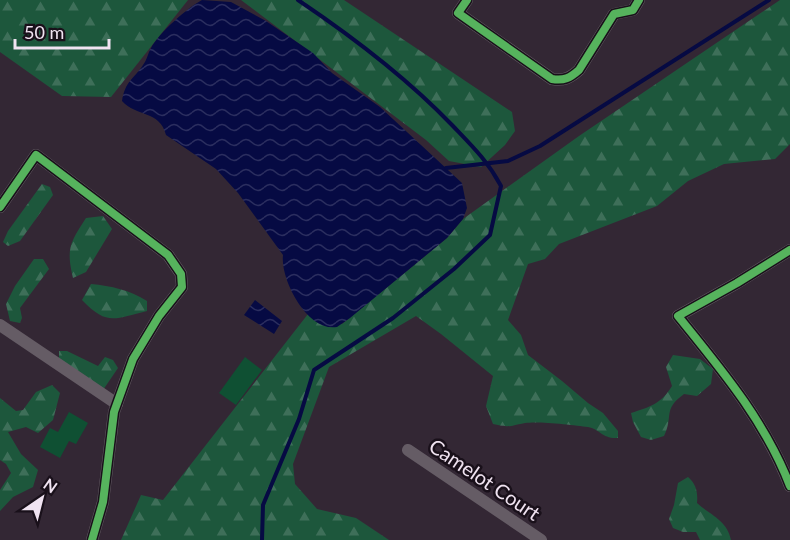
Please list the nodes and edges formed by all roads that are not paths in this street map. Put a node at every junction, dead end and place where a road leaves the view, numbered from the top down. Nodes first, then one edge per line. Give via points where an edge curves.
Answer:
1 (467, 0) edge
2 (639, 0) edge
3 (0, 207) edge
4 (790, 250) edge
5 (0, 325) edge
6 (117, 404) junction
7 (408, 450) dead end
8 (790, 486) edge
9 (92, 540) edge
10 (541, 540) edge

1 - 2 street via 458,13 552,80 562,81 579,70 614,14 633,10
3 - 6 street via 36,156 168,255 182,274 182,286 133,359
4 - 8 street via 678,315 758,421
5 - 6 street
6 - 9 street via 103,502
7 - 10 street, Camelot Court

